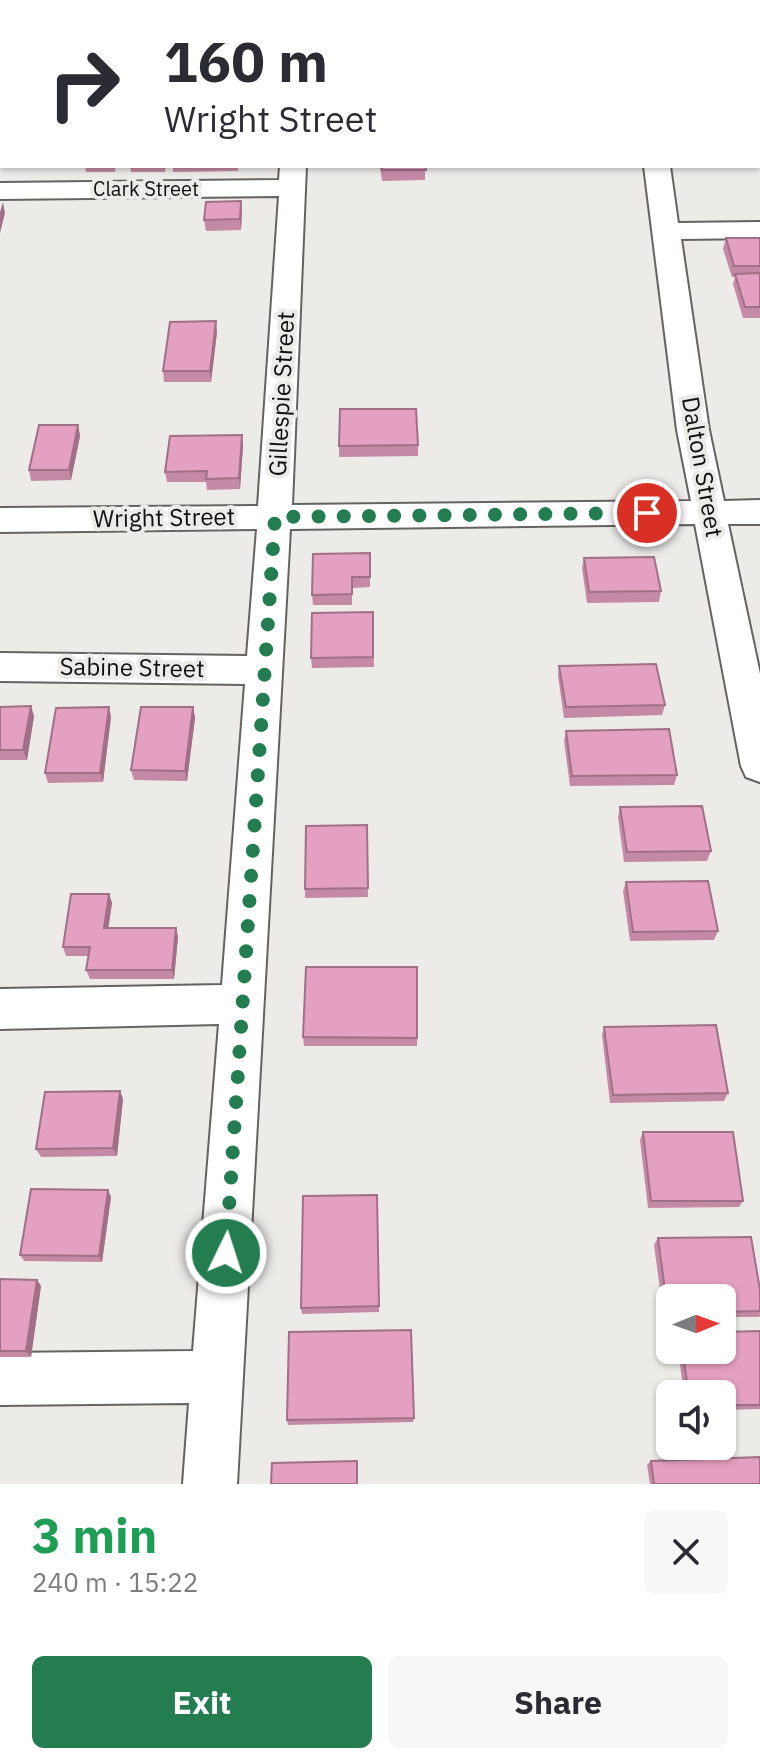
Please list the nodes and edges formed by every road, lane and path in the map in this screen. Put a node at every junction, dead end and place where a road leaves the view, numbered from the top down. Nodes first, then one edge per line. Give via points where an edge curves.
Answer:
1 (657, 168) edge
2 (292, 177) edge
3 (0, 191) edge
4 (760, 230) edge
5 (669, 231) junction
6 (760, 512) edge
7 (709, 513) junction
8 (275, 517) junction
9 (0, 520) edge
10 (0, 667) edge
11 (264, 670) junction
12 (760, 766) edge
13 (243, 1004) junction
14 (0, 1009) edge
15 (217, 1377) junction
16 (0, 1379) edge
17 (210, 1484) edge

1 - 5 street, Dalton Street
2 - 3 street, Clark Street
2 - 8 street, Gillespie Street
4 - 5 street
5 - 7 street, Dalton Street via 693,430
6 - 7 street, Wright Street
7 - 8 street, Wright Street
7 - 12 street, Dalton Street
8 - 9 street, Wright Street
8 - 11 street, Gillespie Street
10 - 11 street, Sabine Street
11 - 13 street, Gillespie Street
13 - 14 street
13 - 15 street, Gillespie Street
15 - 16 street
15 - 17 street, Gillespie Street

